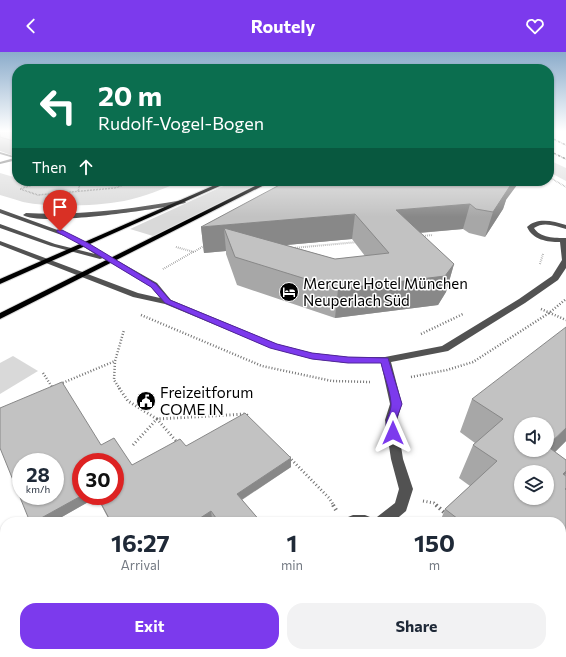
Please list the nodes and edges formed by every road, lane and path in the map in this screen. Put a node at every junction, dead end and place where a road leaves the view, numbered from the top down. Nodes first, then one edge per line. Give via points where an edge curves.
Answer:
1 (554, 180) edge
2 (29, 186) edge
3 (80, 186) edge
4 (121, 186) edge
5 (217, 186) edge
6 (259, 186) edge
7 (566, 187) edge
8 (78, 191) junction
9 (183, 202) junction
10 (0, 211) edge
11 (9, 214) junction
12 (0, 226) edge
13 (566, 227) edge
14 (433, 235) dead end
15 (418, 237) edge
16 (565, 240) edge
17 (361, 242) edge
18 (0, 243) edge
19 (86, 244) junction
20 (207, 244) dead end
21 (172, 246) dead end
22 (286, 249) edge
23 (72, 250) junction
24 (544, 251) dead end
25 (194, 252) junction
26 (112, 260) junction
27 (48, 261) junction
28 (539, 269) dead end
29 (157, 272) dead end
30 (83, 274) junction
31 (0, 282) edge
32 (522, 301) junction
33 (168, 302) junction
34 (468, 312) dead end
35 (0, 316) edge
36 (566, 320) edge
37 (124, 330) dead end
38 (420, 334) dead end
39 (385, 360) junction
40 (115, 361) junction
41 (43, 373) dead end
42 (157, 419) junction
43 (251, 420) edge
44 (176, 441) edge
45 (132, 445) dead end
46 (284, 453) edge
47 (404, 497) junction
48 (339, 516) dead end
49 (388, 517) edge
50 (448, 517) edge

1 - 7 path
2 - 8 path via 20,189 38,195
3 - 8 path
4 - 8 path
5 - 9 main road
6 - 26 main road
9 - 11 street via 80,216 40,217
9 - 19 main road
10 - 11 street
11 - 19 street via 60,231
12 - 23 street
13 - 16 street via 541,223 530,227 536,235
14 - 15 path
16 - 32 street via 566,260 555,278
17 - 22 path
18 - 27 street
19 - 23 main road
19 - 26 street
20 - 25 path
21 - 25 path
23 - 26 street
23 - 27 main road
24 - 28 path
25 - 29 path
26 - 30 main road
26 - 33 street via 154,285
27 - 30 street
27 - 31 main road
30 - 33 street via 136,295
30 - 35 main road
32 - 36 path
32 - 39 street via 445,348
33 - 39 street via 296,353 348,360
34 - 38 path
37 - 40 path
39 - 47 street via 396,404 391,420 397,459 406,490
40 - 41 path via 51,387
40 - 42 path via 114,380 128,401
42 - 43 path via 246,414
42 - 44 path
42 - 45 path
46 - 48 path via 329,498
47 - 49 street via 401,507
47 - 50 path via 434,503

